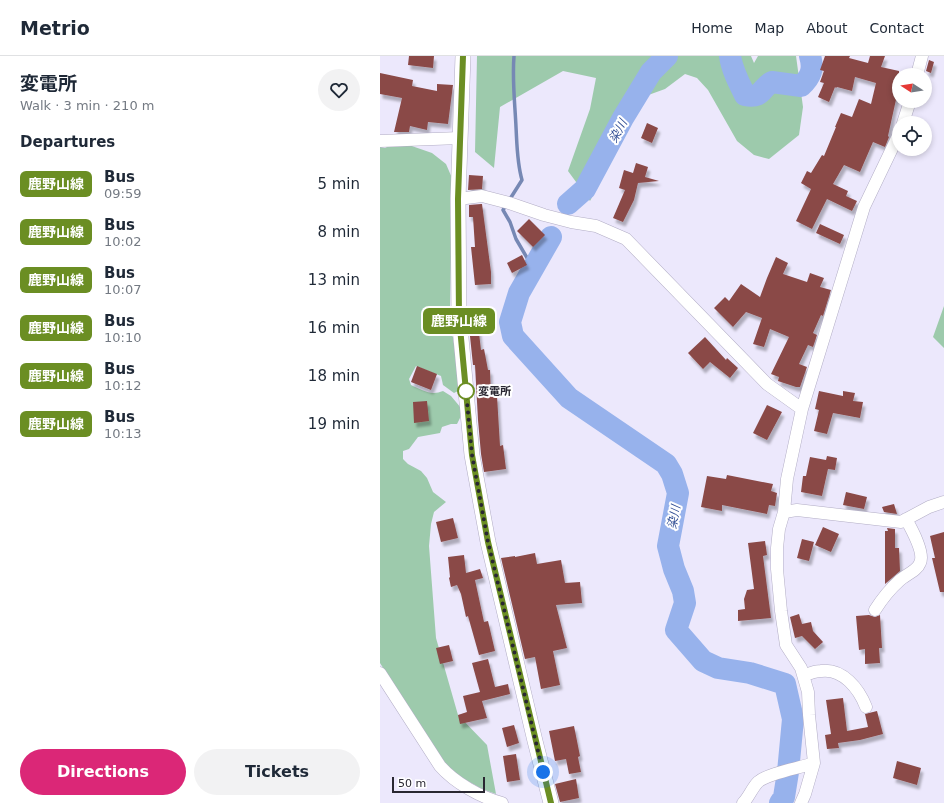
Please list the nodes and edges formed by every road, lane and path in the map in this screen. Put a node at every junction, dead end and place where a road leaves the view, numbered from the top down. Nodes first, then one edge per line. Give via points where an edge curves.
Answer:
1 (463, 56) edge
2 (922, 56) edge
3 (919, 68) edge
4 (460, 138) junction
5 (380, 140) edge
6 (892, 149) edge
7 (458, 199) junction
8 (802, 409) junction
9 (944, 502) edge
10 (784, 512) junction
11 (906, 519) junction
12 (875, 610) dead end
13 (380, 673) edge
14 (803, 675) junction
15 (866, 707) dead end
16 (811, 764) junction
17 (502, 803) edge
18 (551, 803) edge
19 (743, 803) edge
20 (801, 803) edge

1 - 4 main road
2 - 3 street
4 - 5 street
4 - 7 main road
6 - 8 street via 864,207
7 - 8 street via 482,196 544,215 596,226 626,239 768,384
7 - 18 main road via 459,317 472,455 488,542
8 - 10 street via 787,479
9 - 11 street
10 - 11 street via 797,510 901,522
10 - 14 street via 777,548 781,611 786,645
11 - 12 street via 916,541 921,562 899,581
13 - 17 street via 448,775 485,797
14 - 15 street via 822,670 844,676 864,700
14 - 16 street via 808,692
16 - 19 street via 764,778 757,783
16 - 20 street

